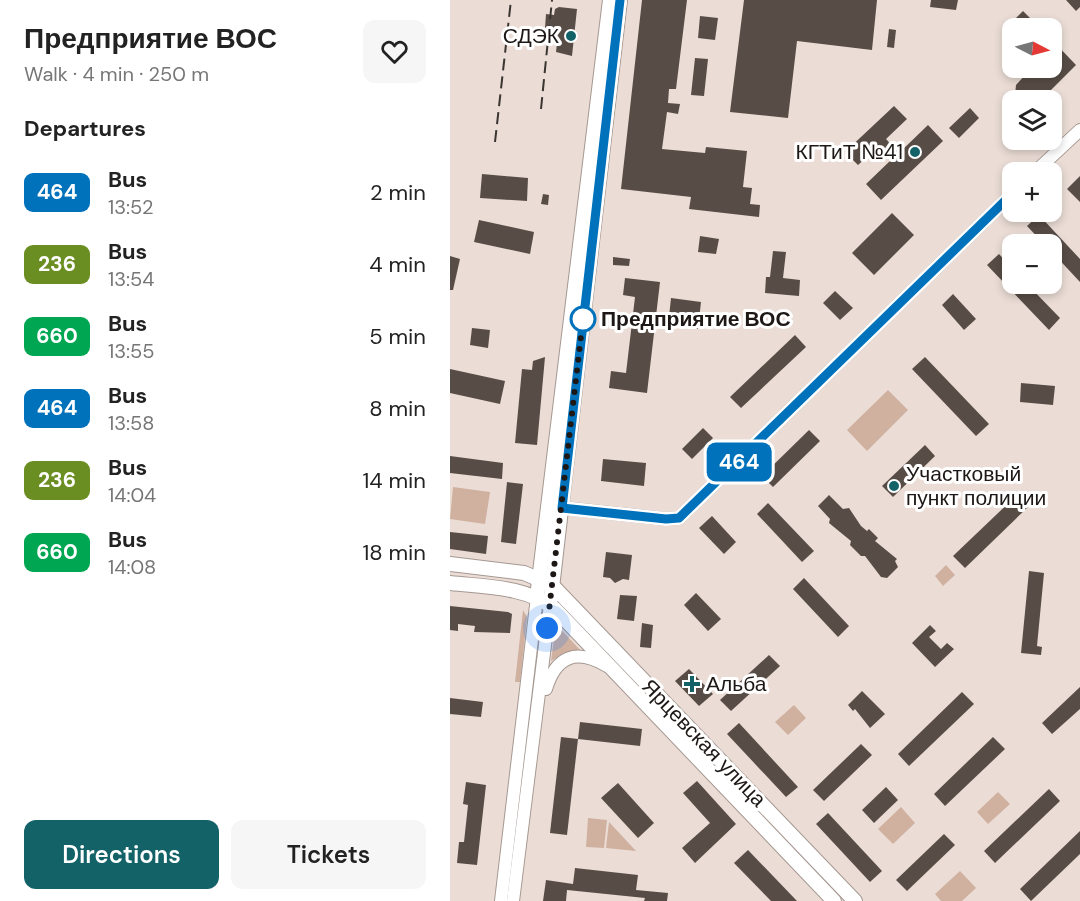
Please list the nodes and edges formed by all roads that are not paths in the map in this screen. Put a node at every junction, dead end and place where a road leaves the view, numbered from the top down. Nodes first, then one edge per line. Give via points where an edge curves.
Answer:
1 (610, 0) edge
2 (620, 0) edge
3 (1080, 130) edge
4 (1046, 162) edge
5 (1002, 204) edge
6 (556, 507) junction
7 (450, 564) edge
8 (546, 581) junction
9 (450, 583) edge
10 (537, 597) junction
11 (550, 605) junction
12 (610, 667) junction
13 (538, 710) junction
14 (501, 901) edge
15 (513, 901) edge
16 (834, 901) edge
17 (855, 901) edge

1 - 6 main road
2 - 6 main road
3 - 4 street
5 - 6 street via 679,518
6 - 8 main road
7 - 8 main road via 524,573
8 - 10 main road
8 - 11 main road
8 - 17 main road, Ярцевская улица
9 - 10 main road, Ярцевская улица
10 - 11 main road, Ярцевская улица
10 - 14 street
11 - 12 main road, Ярцевская улица
11 - 13 street
12 - 13 street via 587,657 562,661 551,673
12 - 16 main road, Ярцевская улица
13 - 15 street

